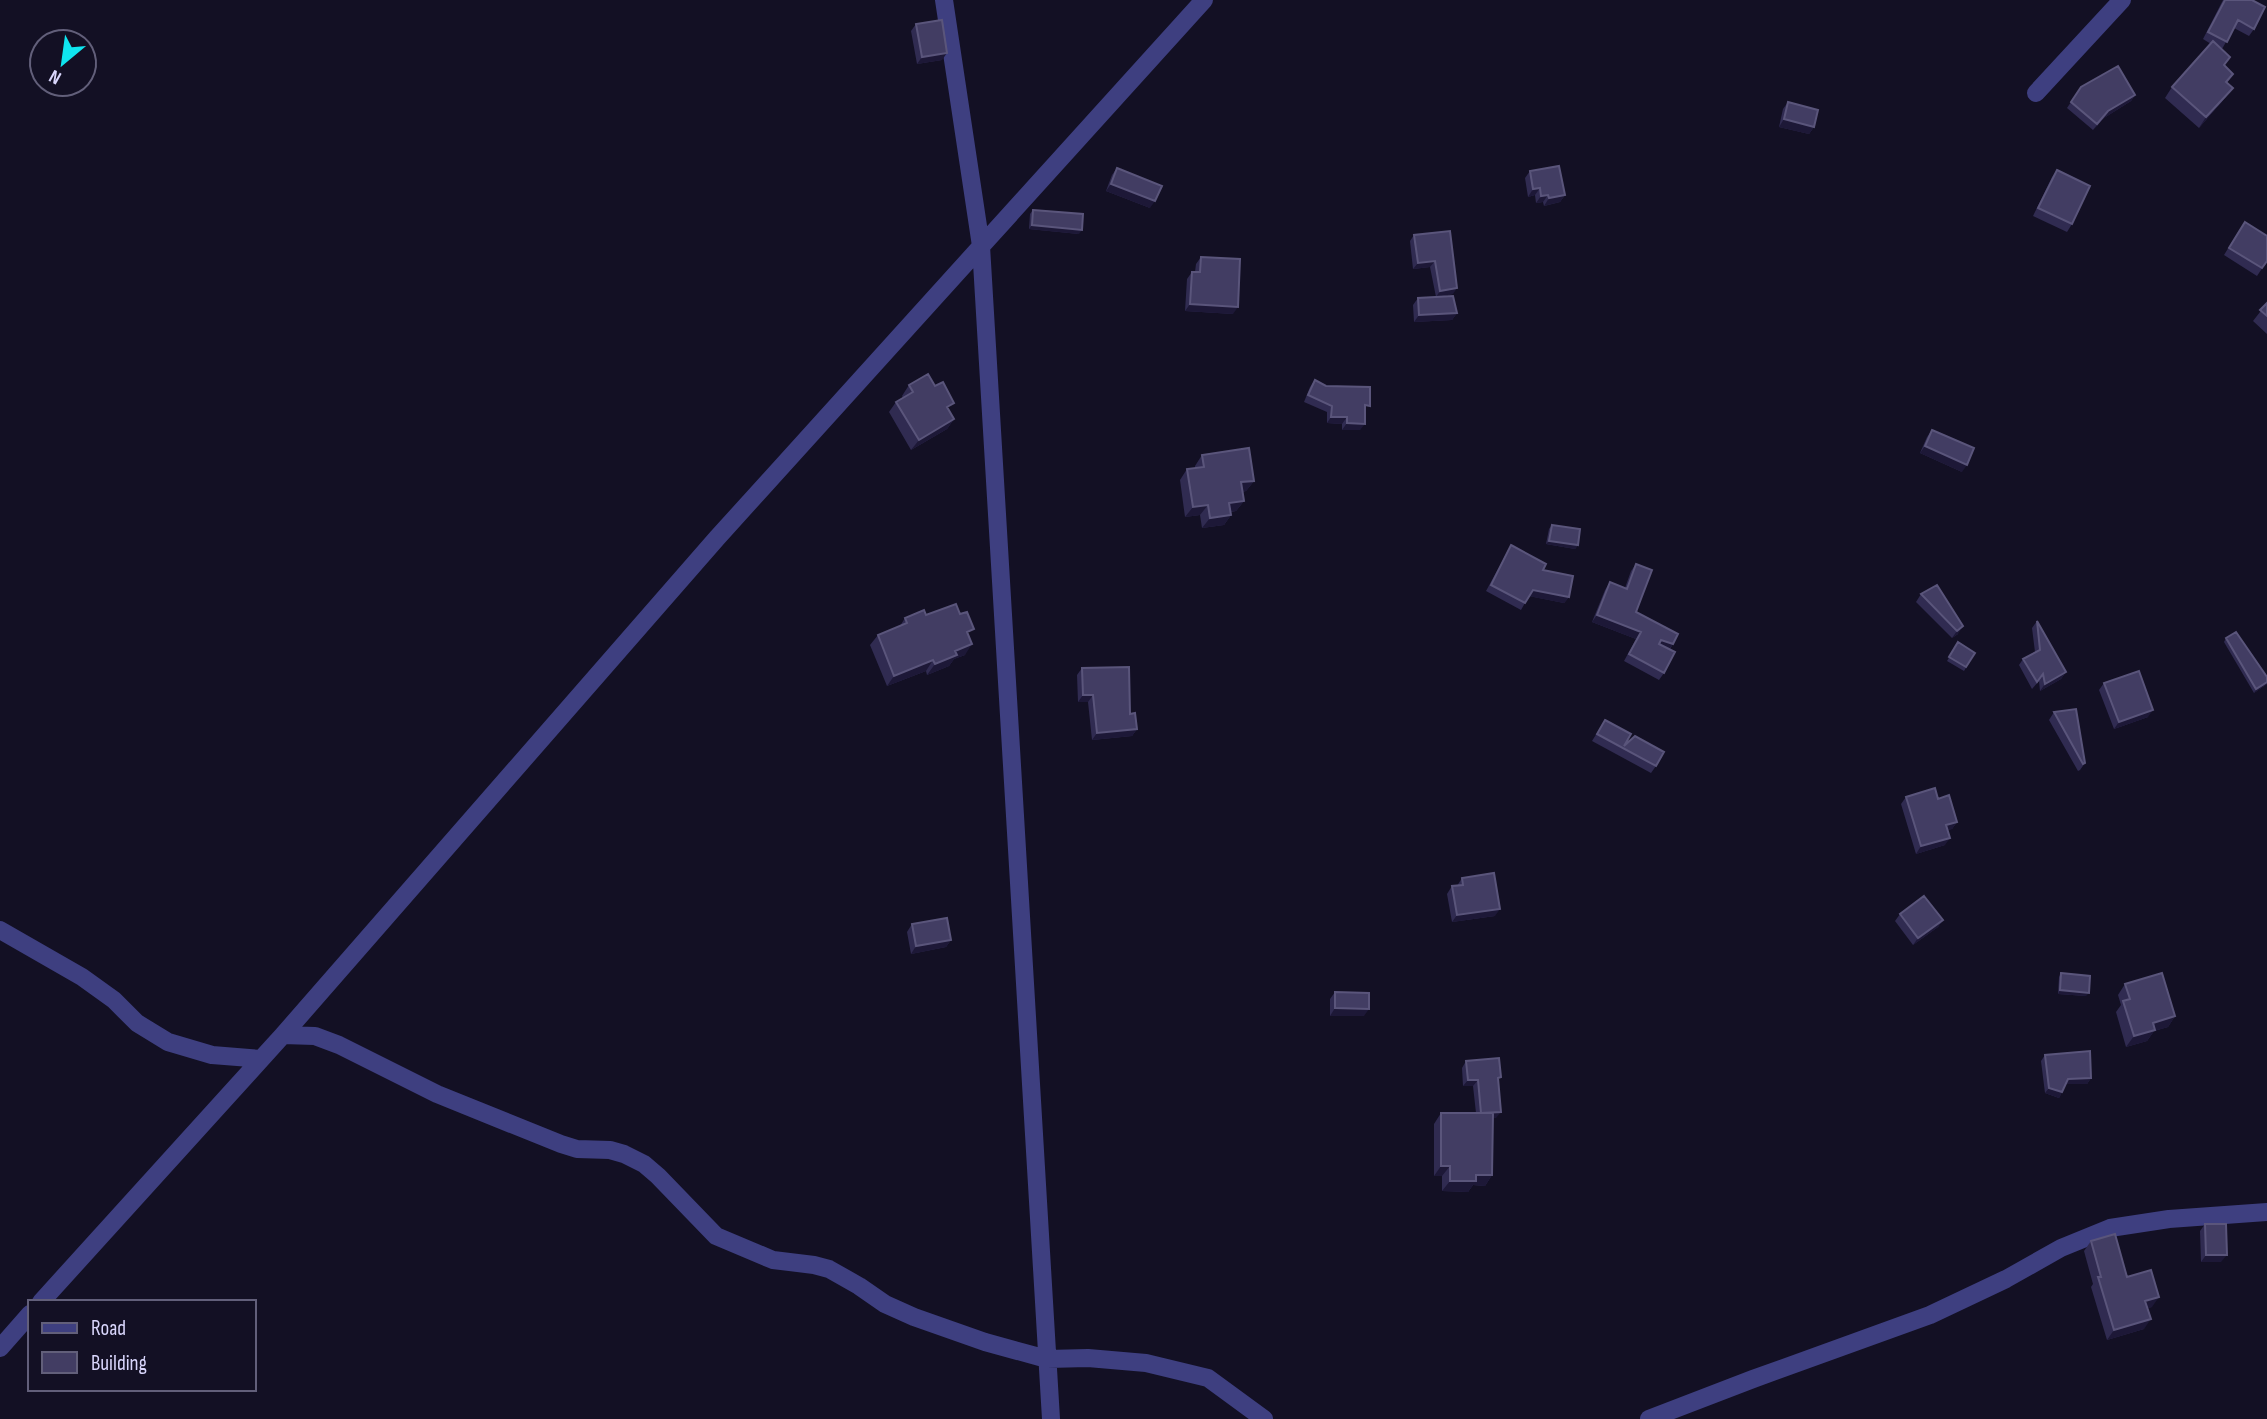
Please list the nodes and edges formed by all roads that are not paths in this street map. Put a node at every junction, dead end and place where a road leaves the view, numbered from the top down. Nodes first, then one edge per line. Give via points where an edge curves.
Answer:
1 (944, 0) edge
2 (1204, 0) edge
3 (2122, 0) edge
4 (2036, 93) dead end
5 (981, 246) junction
6 (0, 930) edge
7 (284, 1035) junction
8 (261, 1059) junction
9 (2267, 1212) edge
10 (43, 1300) edge
11 (28, 1316) edge
12 (0, 1348) edge
13 (1047, 1359) junction
14 (1051, 1419) edge
15 (1264, 1419) edge
16 (1649, 1419) edge

1 - 5 street
2 - 5 street
3 - 4 street
5 - 7 street via 717,538
5 - 13 street
6 - 8 street via 82,977 136,1023 169,1042 212,1055
7 - 8 street
7 - 13 street via 315,1036 339,1045 437,1094 561,1144 624,1154 644,1164 705,1227 732,1245 773,1260 829,1269 914,1317
8 - 10 street
9 - 16 street via 2110,1228 1930,1315
11 - 12 street
13 - 14 street
13 - 15 street via 1146,1363 1208,1378

